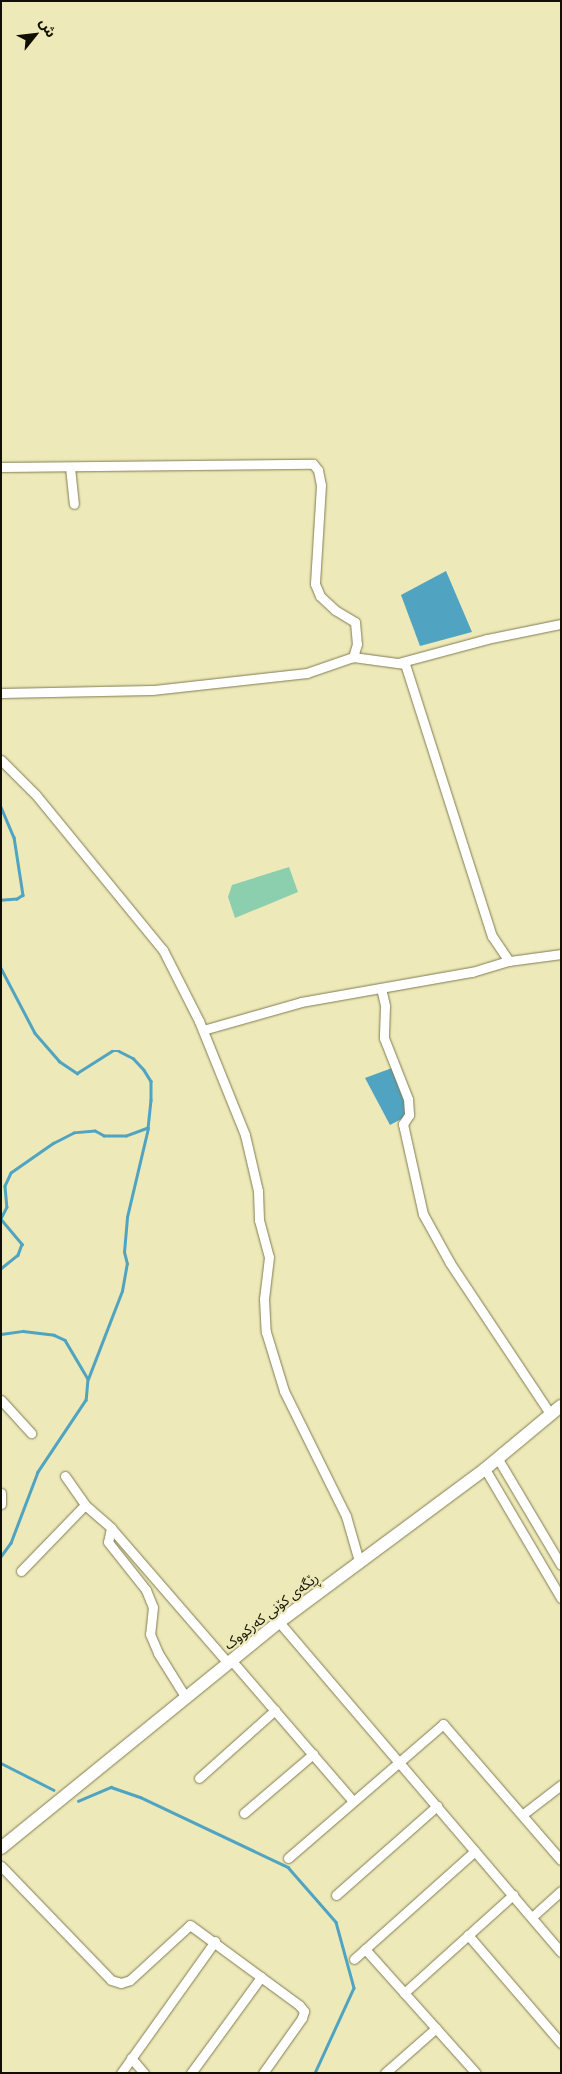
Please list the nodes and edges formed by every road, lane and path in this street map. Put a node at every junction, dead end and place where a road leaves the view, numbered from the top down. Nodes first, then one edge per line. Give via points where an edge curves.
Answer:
1 (1, 467) edge
2 (70, 467) junction
3 (74, 504) dead end
4 (561, 624) edge
5 (352, 657) junction
6 (397, 663) junction
7 (1, 693) edge
8 (1, 760) edge
9 (561, 954) edge
10 (509, 961) junction
11 (381, 988) junction
12 (203, 1030) junction
13 (1, 1400) edge
14 (556, 1410) edge
15 (31, 1433) dead end
16 (498, 1459) junction
17 (485, 1469) junction
18 (65, 1476) dead end
19 (1, 1492) edge
20 (1, 1504) edge
21 (85, 1505) junction
22 (111, 1528) junction
23 (359, 1560) junction
24 (561, 1565) edge
25 (21, 1571) dead end
26 (561, 1598) edge
27 (279, 1622) junction
28 (230, 1662) junction
29 (186, 1698) junction
30 (275, 1710) junction
31 (313, 1754) junction
32 (398, 1760) junction
33 (199, 1778) dead end
34 (561, 1785) edge
35 (353, 1801) junction
36 (437, 1806) junction
37 (244, 1813) dead end
38 (522, 1815) junction
39 (2, 1848) edge
40 (475, 1850) junction
41 (288, 1858) dead end
42 (561, 1860) edge
43 (1, 1866) edge
44 (561, 1891) edge
45 (336, 1894) dead end
46 (513, 1895) junction
47 (532, 1917) junction
48 (468, 1935) junction
49 (215, 1941) junction
50 (365, 1949) junction
51 (561, 1952) edge
52 (354, 1959) dead end
53 (261, 1976) junction
54 (404, 1993) junction
55 (436, 2028) junction
56 (561, 2043) edge
57 (131, 2058) junction
58 (474, 2072) edge
59 (121, 2073) edge
60 (144, 2073) edge
61 (192, 2073) edge
62 (263, 2073) edge
63 (386, 2073) edge

1 - 2 street
2 - 3 street
2 - 5 street via 313,464 318,470 321,485 315,584 320,596 355,622 357,644
4 - 6 street via 487,639
5 - 6 street
5 - 7 street via 307,673 152,690
6 - 10 street via 405,664 492,936
8 - 12 street via 36,795 163,950
9 - 10 street
10 - 11 street via 472,972
11 - 12 street via 301,1002
11 - 14 street via 385,1006 384,1038 408,1099 409,1115 403,1124 423,1214 450,1264
12 - 23 street via 245,1135 258,1191 258,1220 269,1258 264,1299 266,1332 284,1391 346,1516
13 - 15 street
14 - 16 street, ڕێگەی کۆنی کەرکووک
16 - 17 street, ڕێگەی کۆنی کەرکووک
16 - 24 street
17 - 23 street, ڕێگەی کۆنی کەرکووک
17 - 26 street
18 - 21 street
19 - 20 street
21 - 22 street
21 - 25 street
22 - 28 street
22 - 29 street via 108,1542 146,1590 153,1607 150,1634 158,1654
23 - 27 street, ڕێگەی کۆنی کەرکووک
27 - 28 street, ڕێگەی کۆنی کەرکووک
27 - 32 street
28 - 29 street, ڕێگەی کۆنی کەرکووک
28 - 30 street
29 - 39 street, ڕێگەی کۆنی کەرکووک
30 - 31 street
30 - 33 street
31 - 35 street
31 - 37 street
32 - 35 street
32 - 36 street
32 - 38 street via 442,1724
34 - 38 street
35 - 41 street
36 - 40 street
36 - 45 street
38 - 42 street
40 - 46 street
40 - 50 street
43 - 49 street via 116,1982 130,1980 185,1927 196,1927
44 - 47 street
46 - 47 street
46 - 48 street
47 - 51 street
48 - 54 street
48 - 56 street
49 - 53 street
49 - 57 street
50 - 52 street
50 - 54 street
53 - 61 street
53 - 62 street via 304,2011
54 - 55 street
55 - 58 street
55 - 63 street
57 - 59 street
57 - 60 street

